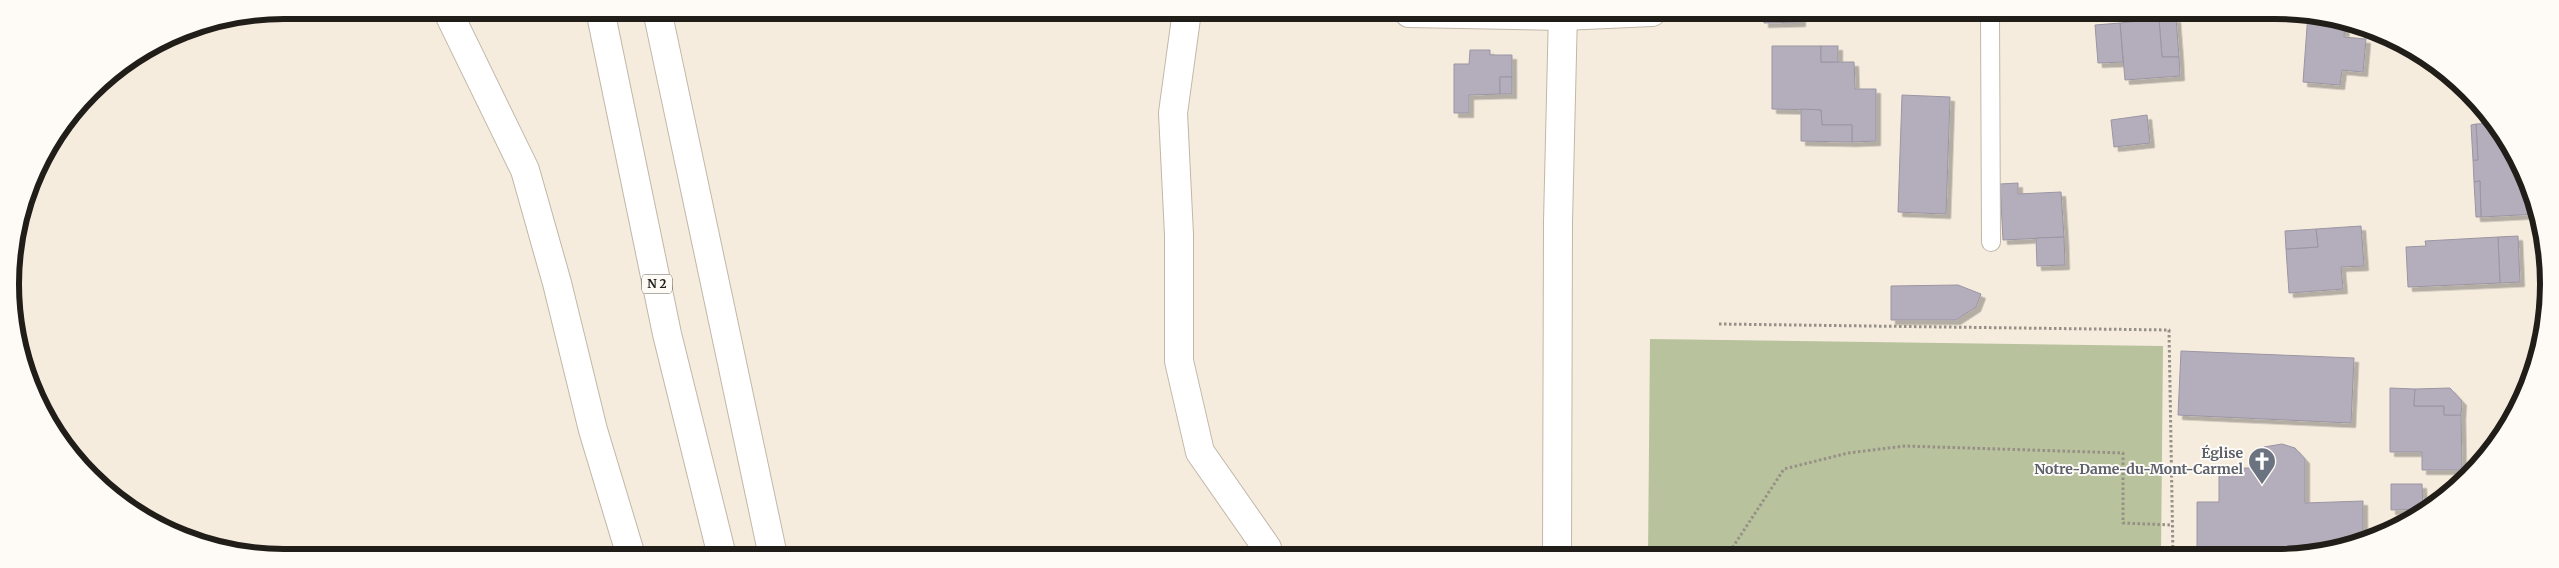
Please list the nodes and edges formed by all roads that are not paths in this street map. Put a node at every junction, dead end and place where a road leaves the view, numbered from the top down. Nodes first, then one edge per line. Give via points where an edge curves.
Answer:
1 (451, 19) edge
2 (602, 19) edge
3 (659, 19) edge
4 (1186, 19) edge
5 (1563, 19) edge
6 (1990, 19) edge
7 (1991, 242) dead end
8 (629, 549) edge
9 (720, 549) edge
10 (771, 549) edge
11 (1267, 549) edge
12 (1557, 549) edge

1 - 8 main road via 525,170 557,282 592,430
2 - 9 main road, N 2 via 667,334
3 - 10 main road
4 - 11 main road via 1173,113 1180,235 1179,361 1200,452
5 - 12 main road via 1558,222
6 - 7 lane

